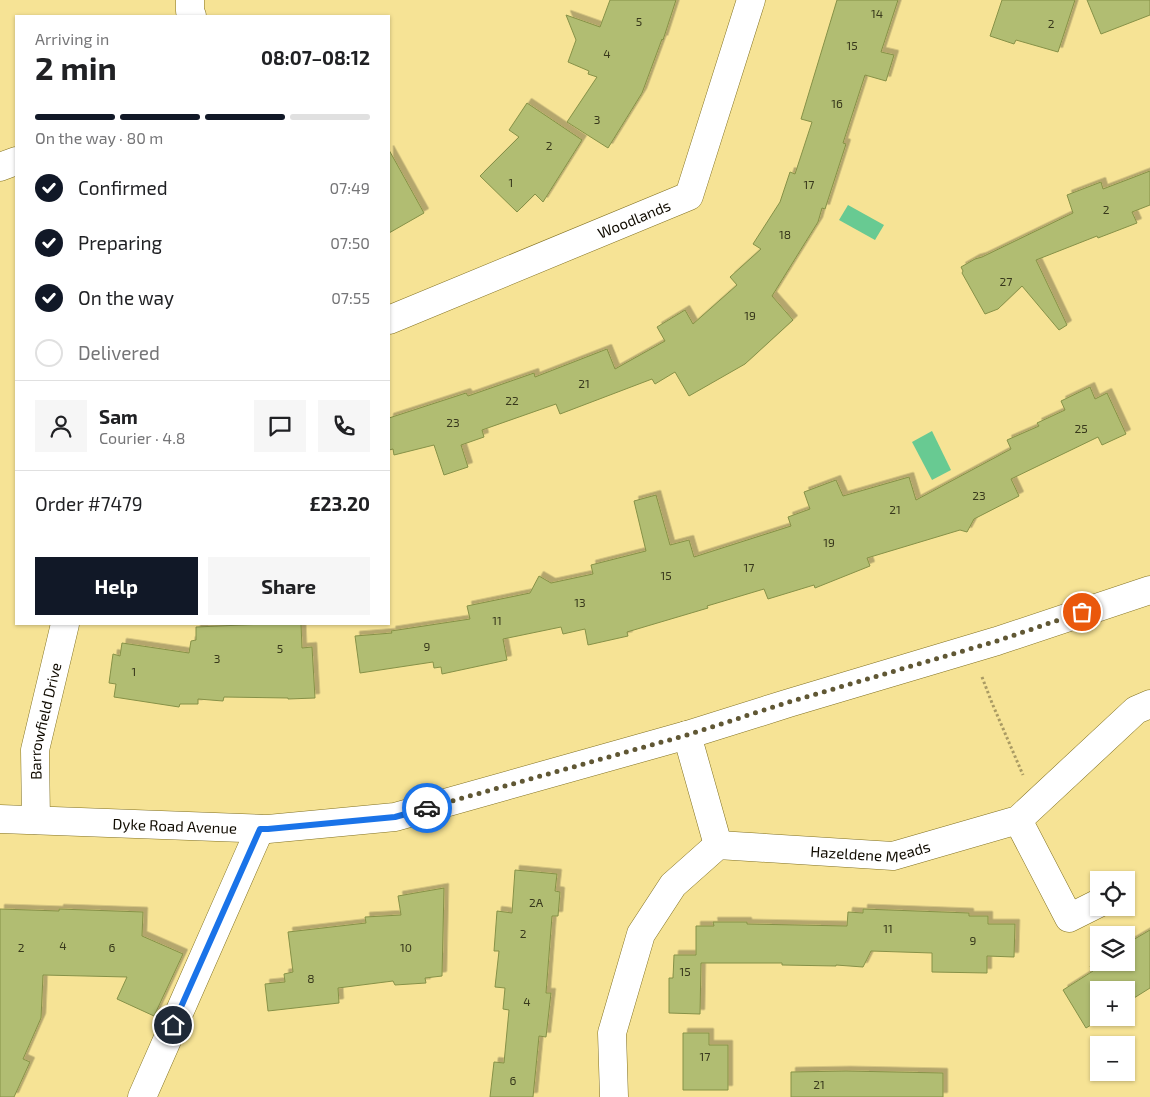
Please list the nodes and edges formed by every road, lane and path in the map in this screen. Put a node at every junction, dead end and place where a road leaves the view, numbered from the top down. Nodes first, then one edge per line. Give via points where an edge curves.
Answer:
1 (190, 0) edge
2 (751, 0) edge
3 (192, 15) edge
4 (15, 161) edge
5 (0, 167) edge
6 (390, 320) edge
7 (1150, 590) edge
8 (65, 625) edge
9 (972, 648) junction
10 (1150, 704) edge
11 (687, 735) junction
12 (1027, 812) junction
13 (0, 819) edge
14 (36, 820) junction
15 (260, 829) junction
16 (718, 846) junction
17 (1090, 907) edge
18 (142, 1097) edge
19 (614, 1097) edge

1 - 3 street
2 - 6 street, Woodlands via 689,196
4 - 5 street
7 - 9 street, Dyke Road Avenue
8 - 14 street, Barrowfield Drive via 35,750
9 - 11 street, Dyke Road Avenue
9 - 12 path
10 - 12 street, Hazeldene Meads via 1136,710
11 - 15 street, Dyke Road Avenue via 395,817
11 - 16 street
12 - 16 street, Hazeldene Meads via 893,856
12 - 17 street via 1068,918
13 - 14 street, Dyke Road Avenue
14 - 15 street, Dyke Road Avenue
15 - 18 street
16 - 19 street via 673,885 641,934 612,1033

